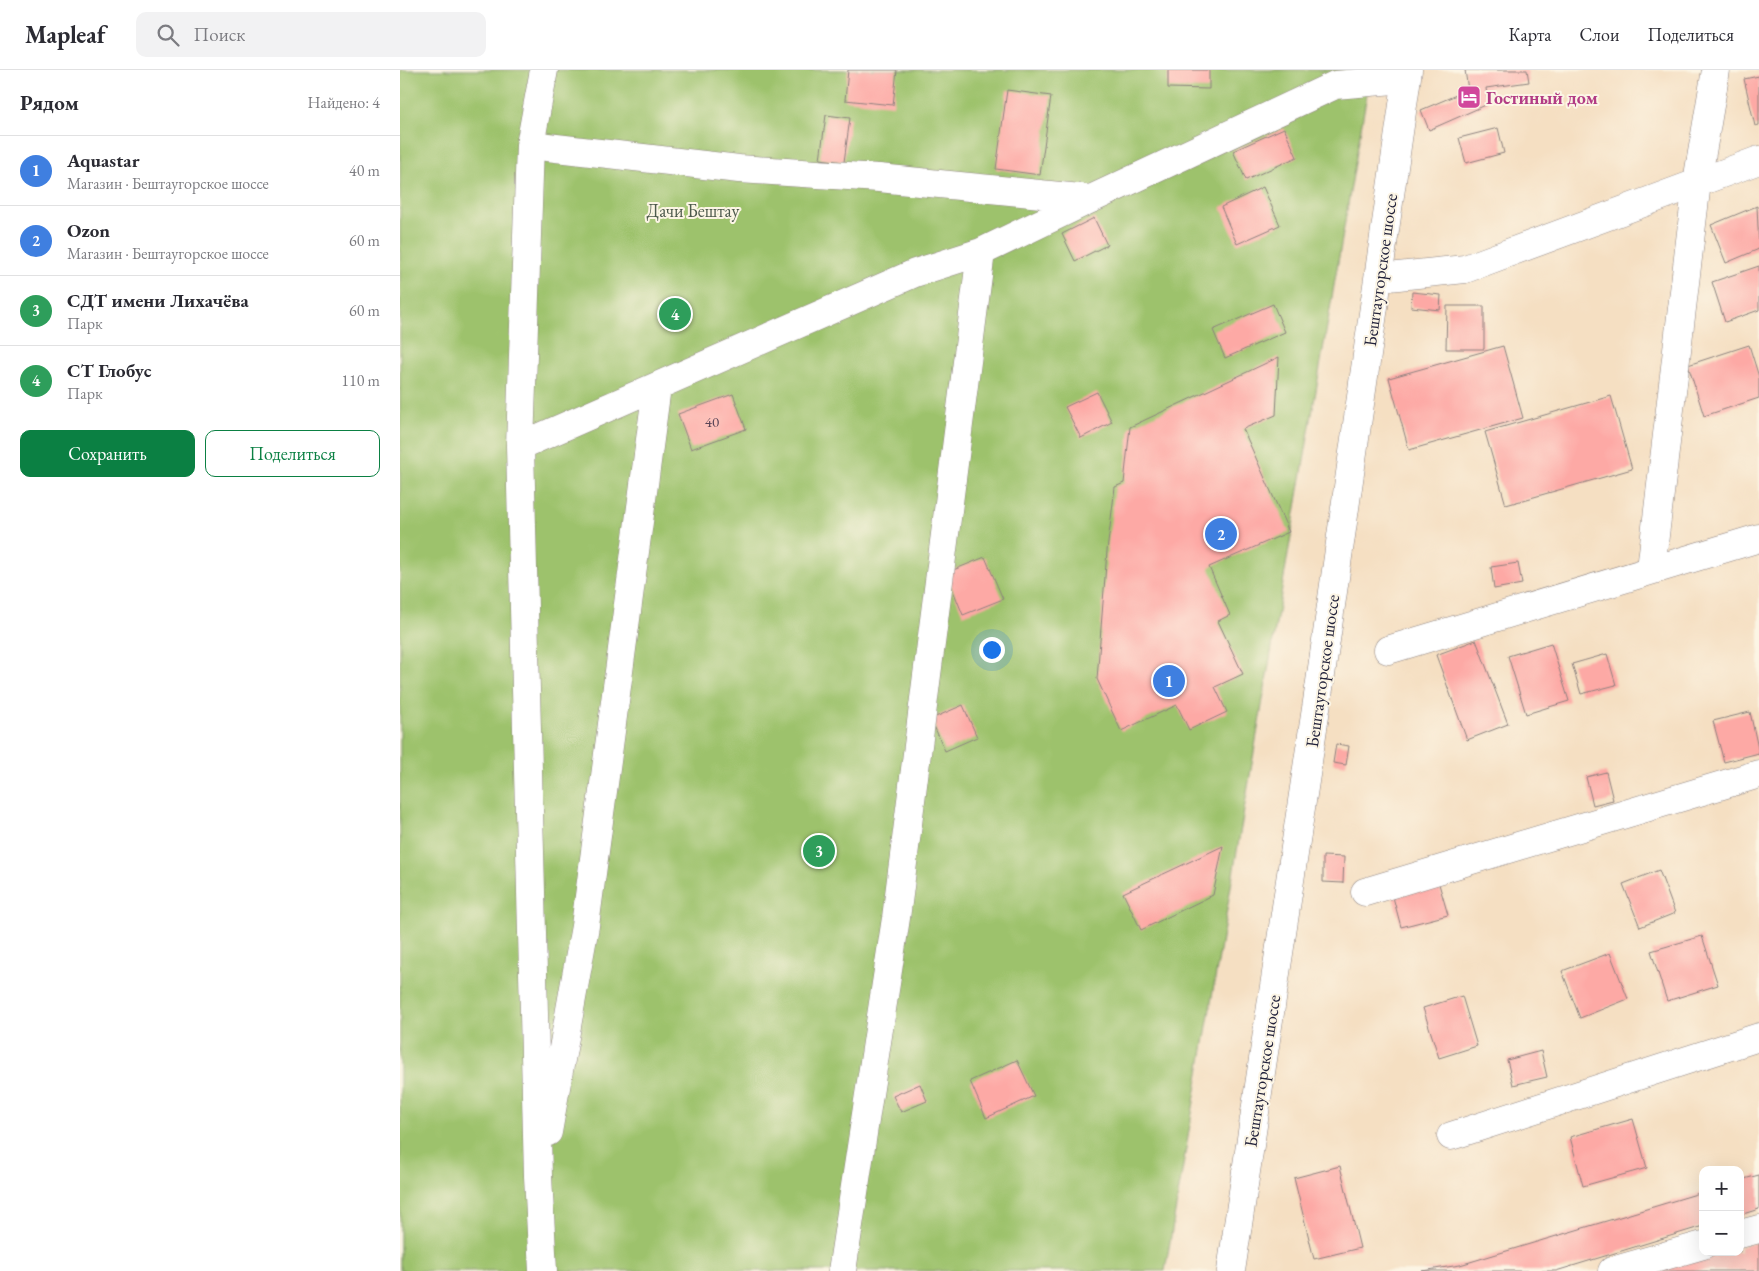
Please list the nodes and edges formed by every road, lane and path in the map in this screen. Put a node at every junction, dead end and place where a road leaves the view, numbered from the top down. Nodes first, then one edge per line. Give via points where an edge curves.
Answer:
1 (544, 70) edge
2 (1716, 70) edge
3 (1407, 75) edge
4 (530, 145) junction
5 (1759, 160) edge
6 (1697, 182) junction
7 (1092, 199) junction
8 (981, 252) junction
9 (1379, 278) junction
10 (657, 386) junction
11 (520, 446) junction
12 (1759, 538) edge
13 (1651, 570) junction
14 (1388, 650) dead end
15 (1759, 774) edge
16 (1365, 892) dead end
17 (1759, 1037) edge
18 (1451, 1136) dead end
19 (538, 1176) junction
20 (1759, 1228) edge
21 (1744, 1233) edge
22 (1699, 1246) edge
23 (542, 1271) edge
24 (842, 1271) edge
25 (1232, 1271) edge
26 (1612, 1271) edge

1 - 4 main road
2 - 6 main road
3 - 7 main road via 1335,85
3 - 9 main road, Бештаугорское шоссе
4 - 7 main road via 739,169 879,178
4 - 11 main road
5 - 6 main road
6 - 9 main road via 1465,269
6 - 13 main road
7 - 8 main road
8 - 10 main road via 915,273
8 - 24 main road via 896,918
9 - 25 main road, Бештаугорское шоссе
10 - 11 main road
10 - 19 main road via 585,926
11 - 19 main road
12 - 13 main road
13 - 14 main road
15 - 16 main road
17 - 18 main road
19 - 23 main road
20 - 21 main road
22 - 26 main road

